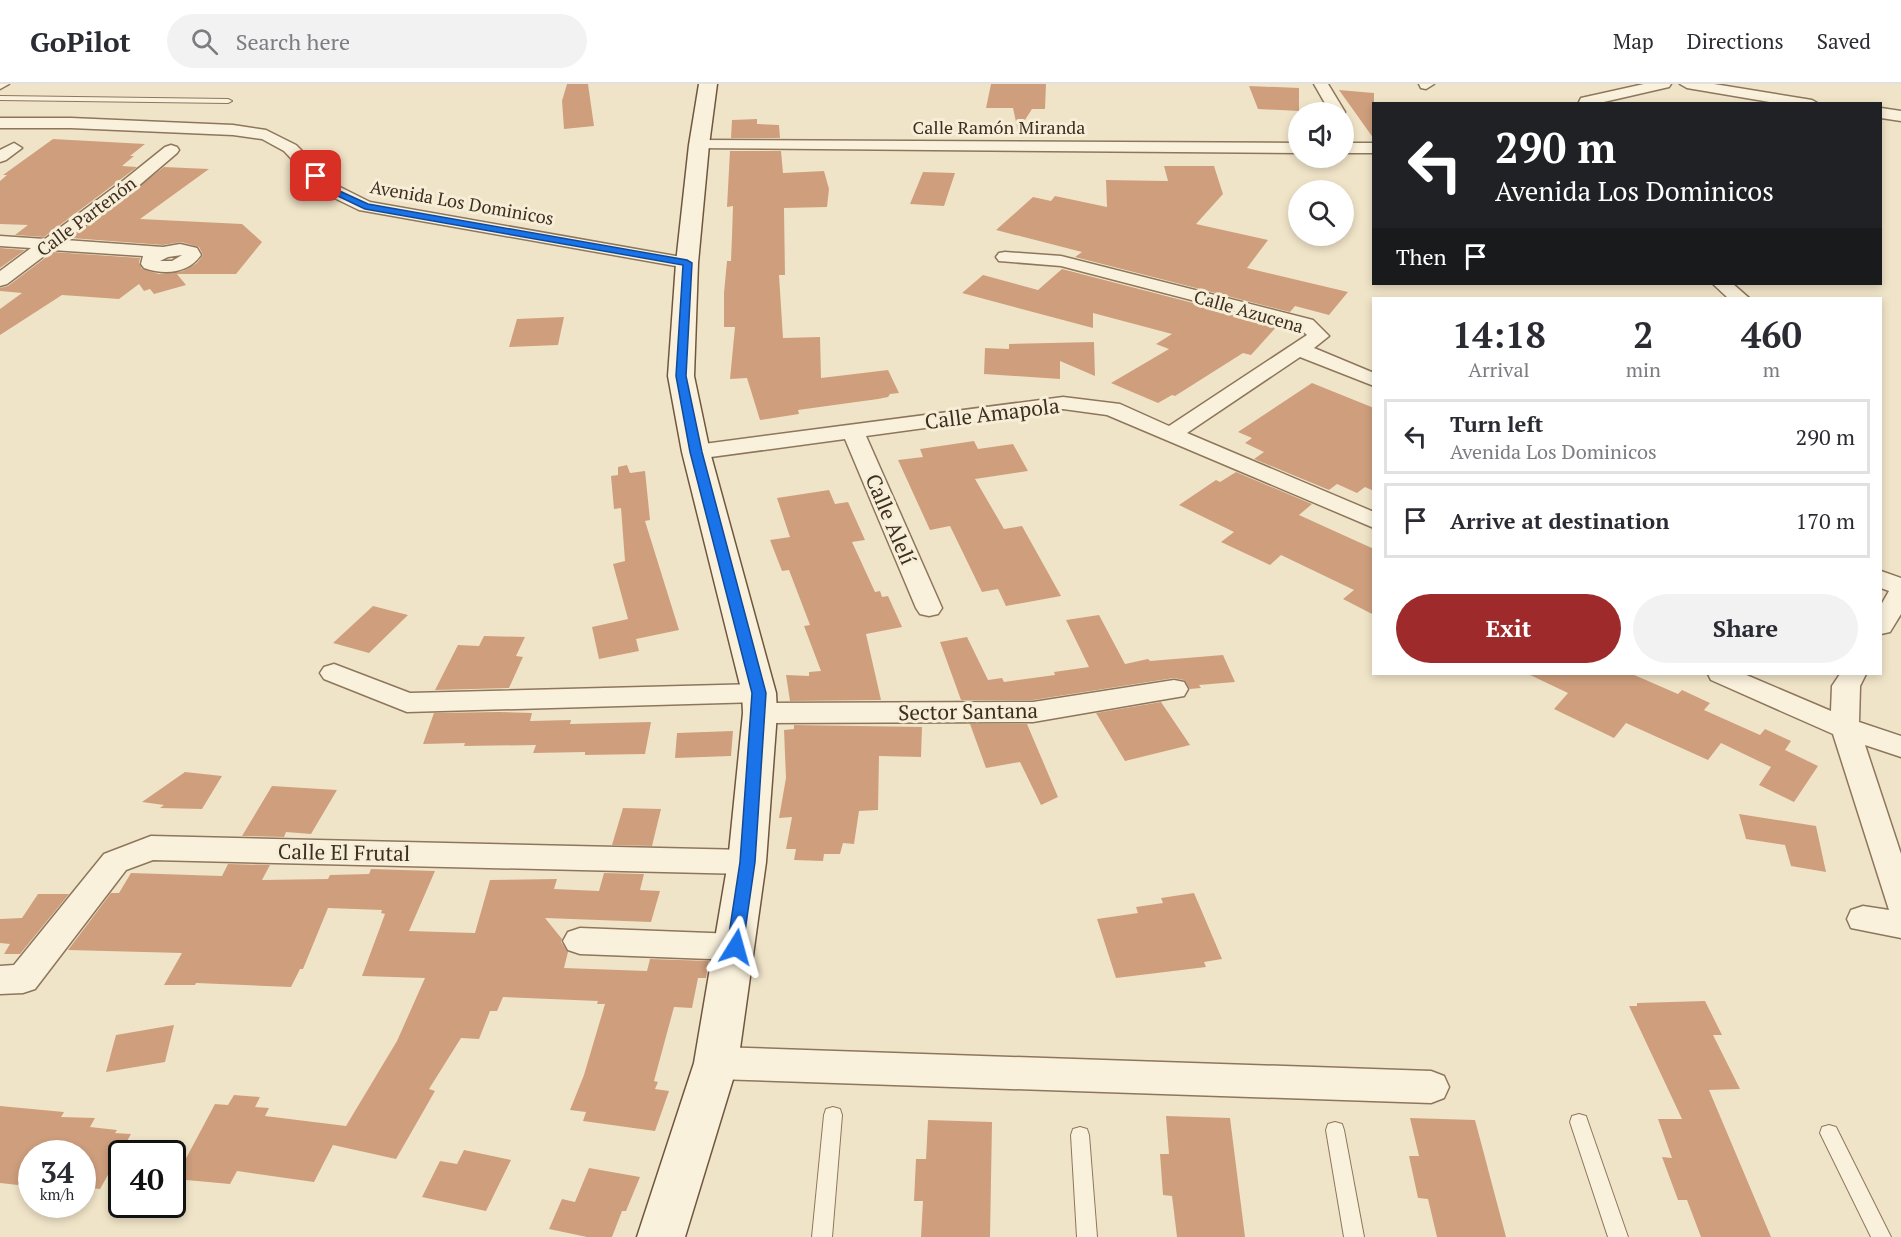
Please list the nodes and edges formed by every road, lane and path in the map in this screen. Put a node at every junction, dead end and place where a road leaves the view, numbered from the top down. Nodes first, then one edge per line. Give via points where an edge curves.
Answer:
1 (708, 84) edge
2 (1321, 84) edge
3 (1616, 84) edge
4 (1664, 84) edge
5 (1687, 84) edge
6 (1641, 89) junction
7 (0, 98) edge
8 (228, 101) dead end
9 (1331, 102) edge
10 (1586, 102) edge
11 (1800, 102) edge
12 (0, 111) edge
13 (1882, 113) edge
14 (1901, 116) edge
15 (0, 123) edge
16 (71, 123) junction
17 (1354, 144) edge
18 (699, 145) junction
19 (1288, 148) edge
20 (1372, 148) edge
21 (171, 150) dead end
22 (0, 241) edge
23 (50, 244) junction
24 (163, 252) dead end
25 (1005, 257) dead end
26 (687, 263) junction
27 (0, 280) edge
28 (1723, 285) edge
29 (1738, 297) edge
30 (1300, 350) junction
31 (1372, 379) edge
32 (852, 430) junction
33 (1173, 433) junction
34 (696, 452) junction
35 (1372, 520) edge
36 (1882, 579) edge
37 (1901, 587) edge
38 (1901, 593) edge
39 (929, 608) dead end
40 (1882, 624) edge
41 (334, 673) dead end
42 (1724, 675) edge
43 (1852, 675) edge
44 (1174, 688) dead end
45 (760, 703) junction
46 (1845, 728) junction
47 (1901, 747) edge
48 (747, 862) junction
49 (1901, 903) edge
50 (1863, 919) dead end
51 (1901, 925) edge
52 (580, 941) dead end
53 (736, 947) junction
54 (0, 980) edge
55 (716, 1063) junction
56 (1431, 1087) dead end
57 (833, 1115) dead end
58 (1579, 1122) dead end
59 (1335, 1130) dead end
60 (1829, 1133) dead end
61 (1080, 1135) dead end
62 (661, 1237) edge
63 (822, 1237) edge
64 (1087, 1237) edge
65 (1354, 1237) edge
66 (1618, 1237) edge
67 (1881, 1237) edge

1 - 18 street
2 - 9 street
3 - 6 street
4 - 6 street
5 - 11 street
6 - 10 street
7 - 8 lane
12 - 16 street via 37,111
13 - 14 street
15 - 16 street, Avenida Los Dominicos
16 - 26 street, Avenida Los Dominicos via 266,135 290,148 330,189 365,206
17 - 20 street
18 - 19 street, Calle Ramón Miranda
18 - 26 street
21 - 23 street, Calle Partenón
22 - 23 street
23 - 24 street
23 - 27 street, Calle Partenón
25 - 30 street, Calle Azucena via 1061,261 1306,324 1319,336
26 - 34 street via 681,376
28 - 29 street
30 - 31 street
30 - 33 street, Calle Azucena
32 - 33 street, Calle Amapola via 1063,403 1112,409
32 - 34 street, Calle Amapola
32 - 39 street, Calle Alelí
33 - 35 street, Calle Amapola
34 - 45 street
36 - 37 street
38 - 40 street
41 - 45 street, Sector Santana via 407,703
42 - 46 street
43 - 46 street via 1845,686
44 - 45 street, Sector Santana via 1033,712
45 - 48 street
46 - 47 street
46 - 49 street
48 - 53 street
48 - 54 street, Calle El Frutal via 151,848 115,862 23,979
50 - 51 street
52 - 53 street
53 - 55 street
55 - 56 street
55 - 62 street
57 - 63 lane
58 - 66 lane
59 - 65 lane
60 - 67 lane
61 - 64 lane

